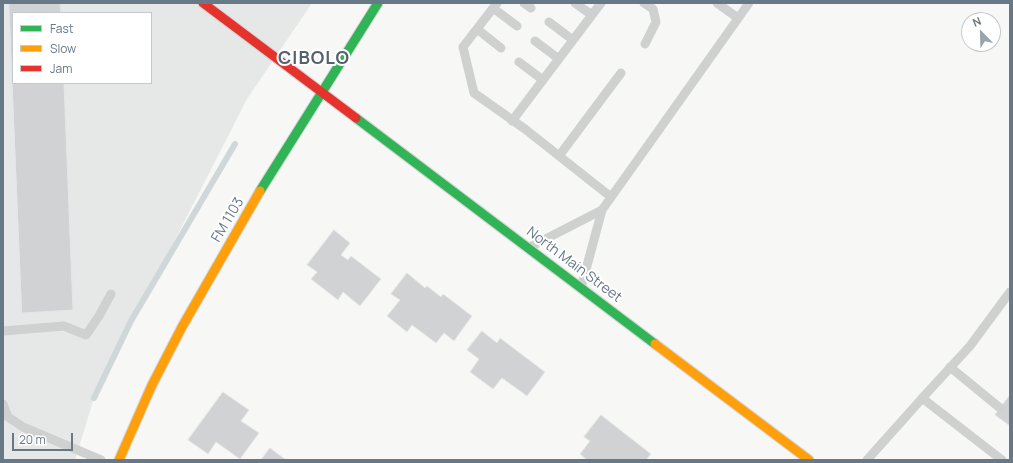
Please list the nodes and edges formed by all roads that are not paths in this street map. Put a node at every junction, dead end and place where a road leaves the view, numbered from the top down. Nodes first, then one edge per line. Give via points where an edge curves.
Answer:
1 (203, 3) edge
2 (378, 3) edge
3 (575, 3) edge
4 (601, 3) edge
5 (644, 3) edge
6 (717, 3) edge
7 (749, 3) edge
8 (495, 6) edge
9 (592, 15) junction
10 (738, 18) junction
11 (549, 22) dead end
12 (517, 26) dead end
13 (476, 29) junction
14 (535, 40) dead end
15 (573, 40) junction
16 (645, 44) dead end
17 (501, 48) dead end
18 (559, 58) junction
19 (519, 62) dead end
20 (621, 73) dead end
21 (543, 80) junction
22 (322, 92) junction
23 (512, 121) junction
24 (559, 156) junction
25 (610, 197) junction
26 (602, 210) junction
27 (528, 248) junction
28 (581, 288) junction
29 (1010, 292) edge
30 (111, 294) dead end
31 (3, 331) edge
32 (950, 367) junction
33 (922, 398) junction
34 (3, 404) edge
35 (1000, 408) dead end
36 (102, 460) edge
37 (119, 460) edge
38 (809, 460) edge
39 (868, 460) edge
40 (1002, 460) edge

1 - 22 main road, North Main Street
2 - 22 main road, FM 1103 / FM 1103
3 - 9 lane
4 - 9 lane
5 - 16 lane via 653,9 656,22
6 - 10 lane
7 - 10 lane
8 - 12 lane
8 - 13 lane
9 - 15 lane
10 - 25 lane
11 - 15 lane
13 - 17 lane
13 - 23 lane via 463,47 474,94
14 - 18 lane
15 - 18 lane
18 - 21 lane
19 - 21 lane
20 - 24 lane
21 - 23 lane
22 - 27 main road, North Main Street
22 - 37 main road, FM 1103 / FM 1103 via 207,281 157,375
23 - 24 lane
24 - 25 lane
25 - 26 lane
26 - 27 lane
26 - 28 lane
27 - 28 main road, North Main Street
28 - 38 main road, North Main Street
29 - 32 lane via 970,346
30 - 31 lane via 86,335 64,326
32 - 33 lane
32 - 35 lane
33 - 39 lane
33 - 40 lane
34 - 36 lane via 8,417 23,427

